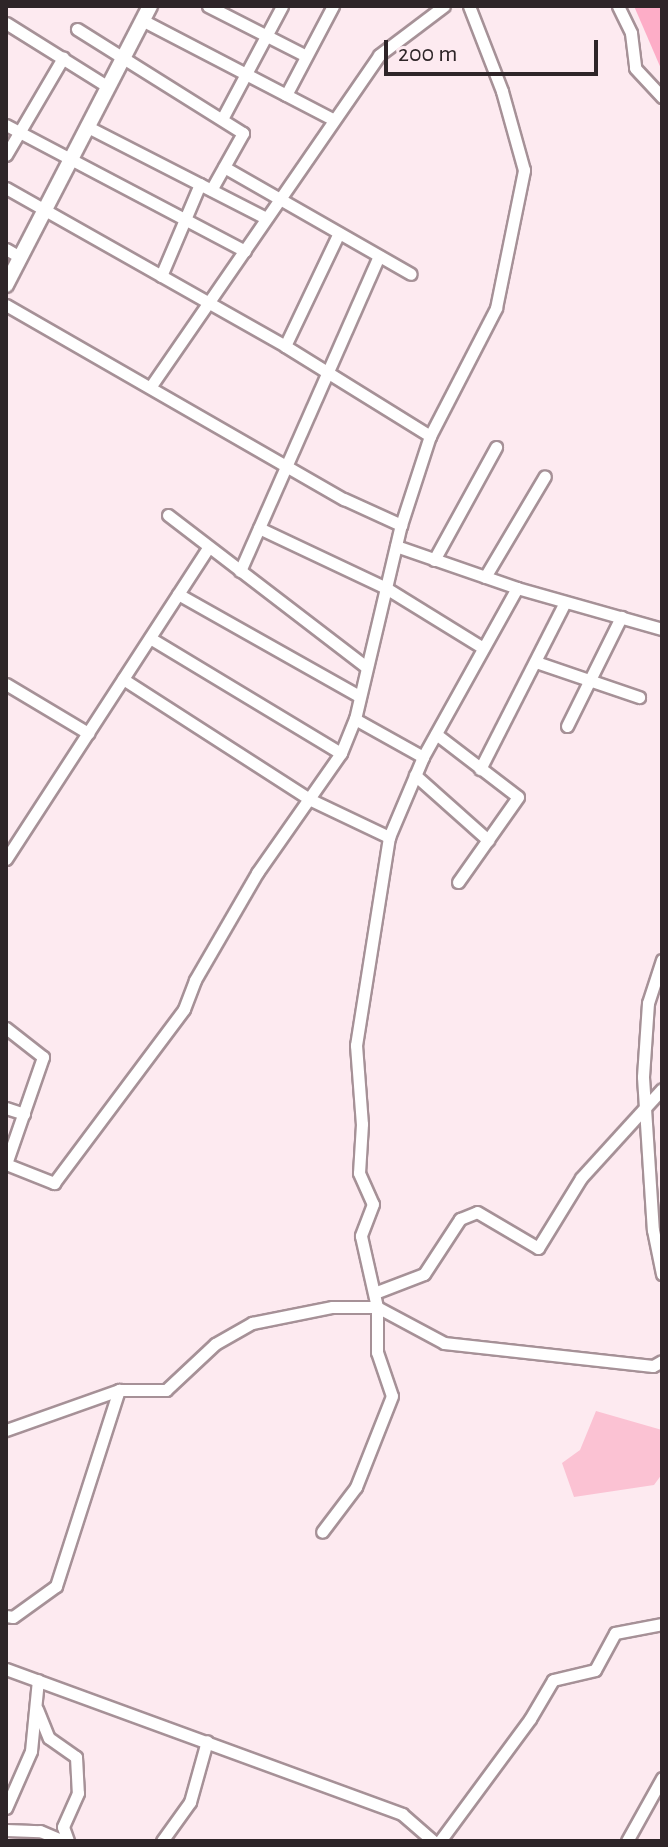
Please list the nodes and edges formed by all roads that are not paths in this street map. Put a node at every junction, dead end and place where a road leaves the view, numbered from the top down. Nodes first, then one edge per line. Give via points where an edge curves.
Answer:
1 (150, 6) edge
2 (208, 6) edge
3 (282, 6) edge
4 (333, 6) edge
5 (456, 6) edge
6 (469, 6) edge
7 (618, 6) edge
8 (441, 10) edge
9 (142, 20) junction
10 (6, 23) edge
11 (77, 29) dead end
12 (267, 36) junction
13 (306, 56) junction
14 (122, 57) junction
15 (63, 58) junction
16 (247, 75) junction
17 (107, 86) junction
18 (286, 95) junction
19 (662, 97) edge
20 (222, 119) junction
21 (334, 120) junction
22 (6, 125) edge
23 (86, 126) junction
24 (19, 132) junction
25 (6, 155) edge
26 (69, 158) junction
27 (224, 167) junction
28 (205, 187) junction
29 (6, 188) edge
30 (279, 199) junction
31 (43, 209) junction
32 (266, 218) junction
33 (185, 219) junction
34 (339, 233) junction
35 (6, 249) edge
36 (245, 251) junction
37 (379, 256) junction
38 (20, 257) junction
39 (411, 274) dead end
40 (161, 276) junction
41 (6, 285) edge
42 (6, 305) edge
43 (209, 305) junction
44 (285, 346) junction
45 (327, 372) junction
46 (151, 386) junction
47 (430, 436) junction
48 (496, 447) dead end
49 (286, 465) junction
50 (545, 476) dead end
51 (168, 515) dead end
52 (401, 525) junction
53 (259, 528) junction
54 (396, 546) junction
55 (209, 547) junction
56 (434, 560) junction
57 (240, 571) junction
58 (485, 577) junction
59 (386, 588) junction
60 (517, 588) junction
61 (178, 594) junction
62 (565, 602) junction
63 (621, 617) junction
64 (662, 629) edge
65 (150, 638) junction
66 (483, 648) junction
67 (536, 662) junction
68 (365, 666) junction
69 (123, 679) junction
70 (590, 680) junction
71 (6, 684) edge
72 (359, 696) junction
73 (639, 697) dead end
74 (355, 719) junction
75 (567, 726) dead end
76 (88, 733) junction
77 (436, 734) junction
78 (341, 753) junction
79 (423, 757) junction
80 (480, 769) junction
81 (415, 775) junction
82 (309, 799) junction
83 (389, 837) junction
84 (488, 840) junction
85 (6, 859) edge
86 (458, 882) dead end
87 (662, 960) edge
88 (6, 1028) edge
89 (662, 1089) edge
90 (649, 1105) junction
91 (6, 1108) edge
92 (24, 1114) junction
93 (6, 1164) edge
94 (662, 1274) edge
95 (377, 1292) junction
96 (377, 1307) junction
97 (662, 1361) edge
98 (119, 1390) junction
99 (6, 1430) edge
100 (322, 1532) dead end
101 (6, 1616) edge
102 (662, 1624) edge
103 (6, 1669) edge
104 (38, 1680) junction
105 (37, 1709) junction
106 (207, 1741) junction
107 (662, 1778) edge
108 (6, 1808) edge
109 (6, 1830) edge
110 (65, 1841) edge
111 (162, 1841) edge
112 (433, 1841) edge
113 (440, 1841) edge
114 (627, 1841) edge

1 - 9 main road
2 - 12 street
3 - 12 street
4 - 13 street
5 - 8 street
6 - 47 street via 502,91 524,170 496,308
7 - 19 street via 631,33 635,68
8 - 21 street via 379,55
9 - 14 main road
9 - 16 street
10 - 15 street
11 - 14 street
12 - 13 street
12 - 16 street
13 - 18 street
14 - 17 main road
14 - 20 street
15 - 17 street
15 - 24 street
16 - 18 street
16 - 20 street
17 - 23 main road
18 - 21 street
20 - 27 street via 243,133
21 - 30 street
22 - 24 street
23 - 26 main road
23 - 28 street
24 - 25 street
24 - 26 street
26 - 31 main road
26 - 33 street
27 - 28 street
27 - 30 street
28 - 32 street
28 - 33 street
29 - 31 street
30 - 32 street
30 - 34 street
31 - 38 main road
31 - 40 street
32 - 36 street
33 - 36 street
33 - 40 street
34 - 37 street
34 - 44 street
35 - 38 street
36 - 43 street
37 - 39 street
37 - 45 street
38 - 41 main road
40 - 43 street
42 - 46 street
43 - 44 street
43 - 46 street
44 - 45 street
45 - 47 street
45 - 49 street
46 - 49 street
47 - 52 street
48 - 56 street
49 - 52 street
49 - 53 street
50 - 58 street
51 - 55 street
52 - 54 street
53 - 57 street
53 - 59 street
54 - 56 street
54 - 59 street
55 - 57 street
55 - 61 street
56 - 58 street
57 - 68 street
58 - 60 street
59 - 66 street
59 - 68 street
60 - 62 street
60 - 66 street
61 - 65 street
61 - 72 street
62 - 63 street
62 - 67 street
63 - 64 street
63 - 70 street
65 - 69 street
65 - 78 street
66 - 77 street
67 - 70 street
67 - 80 street
68 - 72 street
69 - 76 street
69 - 82 street
70 - 73 street
70 - 75 street
71 - 76 street
72 - 74 street
74 - 78 street
74 - 79 street
76 - 85 street
77 - 79 street
77 - 80 street
78 - 82 street
79 - 81 street
80 - 84 street via 518,797
81 - 83 street
81 - 84 street
82 - 83 street
82 - 93 street via 257,873 195,980 184,1009 54,1183
83 - 95 street via 356,1045 362,1124 359,1173 373,1204 361,1236
84 - 86 street
87 - 90 street via 648,1003 643,1077
88 - 92 street via 43,1057
89 - 90 street
90 - 94 street via 653,1230
90 - 95 street via 581,1178 538,1248 477,1212 460,1219 424,1274
91 - 92 street
92 - 93 street
95 - 96 street
96 - 97 street via 444,1343 653,1366
96 - 98 street via 332,1307 252,1323 215,1344 166,1390
96 - 100 street via 377,1352 392,1396 356,1487
98 - 99 street
98 - 101 street via 56,1586 13,1617
102 - 113 street via 615,1633 595,1670 553,1680
103 - 104 street
104 - 105 street
104 - 106 street
105 - 108 street via 31,1751
105 - 110 street via 49,1738 76,1757 78,1793 63,1827
106 - 111 street via 190,1802
106 - 112 street via 402,1814
107 - 114 street
109 - 110 street via 40,1831

